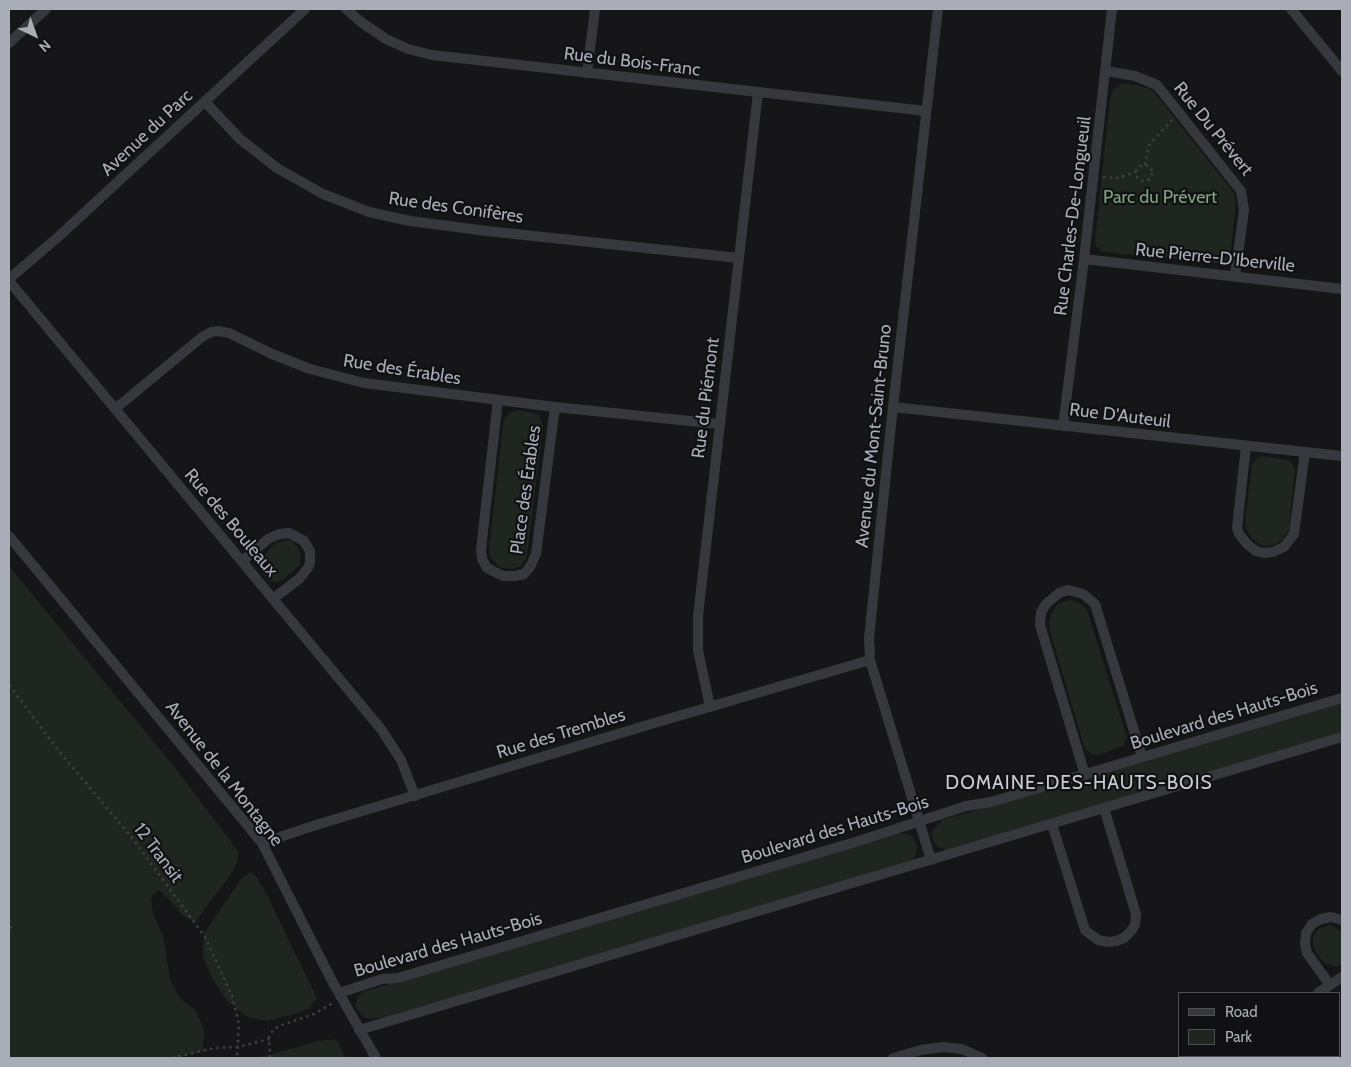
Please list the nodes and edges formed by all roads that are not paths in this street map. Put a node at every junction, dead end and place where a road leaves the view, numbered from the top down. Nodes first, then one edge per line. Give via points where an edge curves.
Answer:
1 (46, 9) edge
2 (305, 9) edge
3 (346, 9) edge
4 (595, 9) edge
5 (938, 9) edge
6 (1112, 9) edge
7 (1291, 9) edge
8 (9, 43) edge
9 (1106, 71) junction
10 (1342, 71) edge
11 (587, 73) junction
12 (758, 92) junction
13 (205, 102) junction
14 (926, 111) junction
15 (739, 258) junction
16 (1084, 259) junction
17 (1235, 276) junction
18 (9, 280) edge
19 (1342, 288) edge
20 (498, 400) junction
21 (555, 407) junction
22 (893, 407) junction
23 (115, 409) junction
24 (720, 424) junction
25 (1063, 426) junction
26 (1246, 446) junction
27 (1305, 452) junction
28 (1342, 456) edge
29 (9, 536) edge
30 (242, 561) junction
31 (273, 599) junction
32 (870, 660) junction
33 (1342, 698) edge
34 (710, 707) junction
35 (1342, 737) edge
36 (1142, 757) junction
37 (1085, 775) junction
38 (415, 796) junction
39 (1104, 808) junction
40 (919, 820) junction
41 (1052, 824) junction
42 (262, 843) junction
43 (931, 860) junction
44 (1342, 920) edge
45 (1342, 976) edge
46 (1330, 986) junction
47 (1320, 992) edge
48 (339, 994) junction
49 (359, 1030) junction
50 (376, 1058) edge
51 (893, 1058) edge
52 (982, 1058) edge

1 - 8 street
2 - 13 street, Avenue du Parc
3 - 11 street, Rue du Bois-Franc via 382,36 419,52
4 - 11 street
5 - 14 street, Avenue du Mont-Saint-Bruno
6 - 9 street, Rue Charles-De-Longueuil
7 - 10 street
9 - 16 street, Rue Charles-De-Longueuil
9 - 17 street, Rue Du Prévert via 1154,83 1242,191 1244,210
11 - 12 street, Rue du Bois-Franc
12 - 14 street, Rue du Bois-Franc
12 - 15 street, Rue du Piémont
13 - 15 street, Rue des Conifères via 240,138 278,168 323,194 369,212 477,230
13 - 18 street, Avenue du Parc
14 - 22 street, Avenue du Mont-Saint-Bruno
15 - 24 street, Rue du Piémont
16 - 17 street, Rue Pierre-D'Iberville
16 - 25 street, Rue Charles-De-Longueuil
17 - 19 street, Rue Pierre-D'Iberville
18 - 23 street, Rue des Bouleaux
20 - 21 street, Rue des Érables
20 - 21 street, Place des Érables via 481,549 487,568 503,576 524,574 536,554
20 - 23 street, Rue des Érables via 335,377 285,360 218,330 202,337
21 - 24 street, Rue des Érables
22 - 25 street, Rue D'Auteuil
22 - 32 street, Avenue du Mont-Saint-Bruno via 871,611
23 - 30 street, Rue des Bouleaux
24 - 34 street, Rue du Piémont via 697,632 700,664
25 - 26 street, Rue D'Auteuil
26 - 27 street, Rue D'Auteuil
26 - 27 street via 1238,530 1248,545 1264,553 1284,547 1294,534
27 - 28 street, Rue D'Auteuil
29 - 42 street, Avenue de la Montagne
30 - 31 street, Rue des Bouleaux
30 - 31 street via 279,534 290,533 304,541 310,551 308,568
31 - 38 street, Rue des Bouleaux via 389,740
32 - 34 street, Rue des Trembles
32 - 40 street, Avenue du Mont-Saint-Bruno
33 - 36 street, Boulevard des Hauts-Bois
34 - 38 street, Rue des Trembles
35 - 39 street
36 - 37 street, Boulevard des Hauts-Bois
36 - 37 street via 1095,604 1083,594 1068,590 1046,604 1040,624
37 - 40 street, Boulevard des Hauts-Bois
38 - 42 street, Rue des Trembles
39 - 41 street
39 - 41 street via 1136,914 1132,930 1120,939 1102,941 1085,930
40 - 43 street, Avenue du Mont-Saint-Bruno
40 - 48 street, Boulevard des Hauts-Bois via 769,868
41 - 43 street
42 - 48 street, Avenue de la Montagne
43 - 49 street
44 - 46 street via 1332,917 1321,919 1306,933 1306,950
45 - 46 street
46 - 47 street
48 - 49 street, Avenue de la Montagne
49 - 50 street, Avenue de la Montagne
51 - 52 street via 943,1047 962,1049

